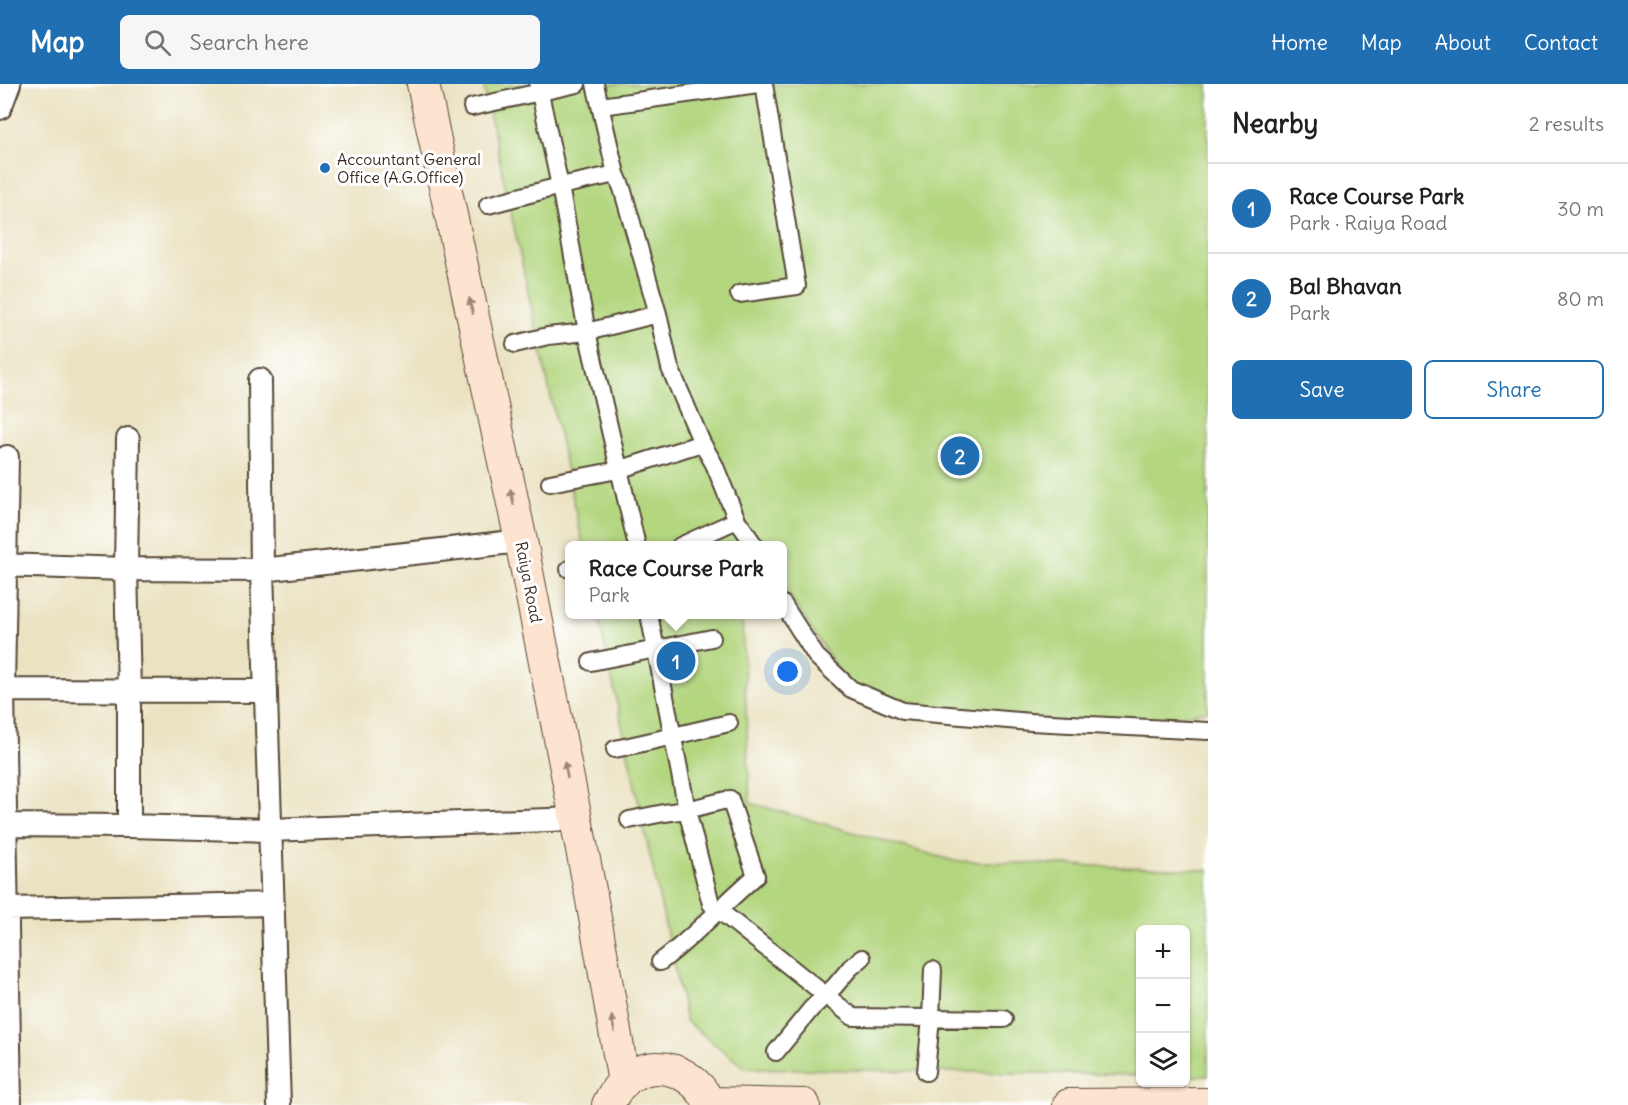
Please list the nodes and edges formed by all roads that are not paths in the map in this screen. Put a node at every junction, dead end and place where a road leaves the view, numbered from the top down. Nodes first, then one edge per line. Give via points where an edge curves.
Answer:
1 (9, 84) edge
2 (423, 84) edge
3 (577, 84) edge
4 (595, 84) edge
5 (758, 84) edge
6 (764, 84) edge
7 (539, 88) edge
8 (601, 106) junction
9 (472, 107) dead end
10 (0, 108) edge
11 (616, 174) junction
12 (560, 186) junction
13 (488, 205) dead end
14 (739, 294) dead end
15 (658, 314) junction
16 (587, 332) junction
17 (515, 344) dead end
18 (260, 380) dead end
19 (128, 439) dead end
20 (702, 443) junction
21 (7, 457) dead end
22 (618, 470) junction
23 (550, 483) dead end
24 (737, 520) junction
25 (521, 541) junction
26 (636, 541) edge
27 (691, 541) edge
28 (752, 541) edge
29 (2, 565) edge
30 (126, 569) junction
31 (262, 570) junction
32 (787, 610) edge
33 (650, 619) edge
34 (712, 638) dead end
35 (655, 648) junction
36 (591, 662) dead end
37 (1, 690) edge
38 (129, 691) junction
39 (266, 691) junction
40 (729, 723) dead end
41 (1208, 732) edge
42 (671, 735) junction
43 (615, 749) dead end
44 (687, 810) junction
45 (576, 819) junction
46 (629, 820) dead end
47 (2, 825) edge
48 (129, 826) junction
49 (269, 830) junction
50 (273, 904) junction
51 (7, 909) junction
52 (720, 911) junction
53 (862, 957) dead end
54 (660, 962) dead end
55 (933, 970) dead end
56 (826, 995) junction
57 (931, 1018) junction
58 (1004, 1019) dead end
59 (776, 1052) dead end
60 (926, 1072) dead end
61 (616, 1093) edge
62 (710, 1104) edge
63 (1208, 1104) edge
64 (10, 1105) edge
65 (279, 1105) edge
66 (804, 1105) edge
67 (1069, 1105) edge

1 - 10 street
25 -> 2 main road, Raiya Road
3 - 7 street
4 - 8 street
5 - 8 street
6 - 14 street via 797,286
7 - 9 street
7 - 12 street
8 - 11 street
11 - 12 street
11 - 15 street
12 - 13 street
12 - 16 street
15 - 16 street
15 - 20 street via 670,368
16 - 17 street
16 - 22 street
18 - 31 street
19 - 30 street
20 - 22 street
20 - 24 street
21 - 29 street
22 - 23 street
22 - 26 street
24 - 27 street
24 - 28 street
25 - 31 street
45 -> 25 main road, Raiya Road
29 - 30 street
29 - 37 street
30 - 31 street
30 - 38 street
31 - 39 street
32 - 41 street via 816,656 851,689 903,711
33 - 35 street
34 - 35 street
35 - 36 street
35 - 42 street
37 - 38 street
37 - 47 street
38 - 39 street
38 - 48 street
39 - 49 street
40 - 42 street
42 - 43 street
42 - 44 street
44 - 46 street
44 - 52 street via 711,904
44 - 52 street via 730,799 743,834 756,876
45 - 49 street
61 -> 45 main road, Raiya Road
47 - 48 street
47 - 51 street
48 - 49 street
49 - 50 street
50 - 51 street
50 - 65 street
51 - 64 street
52 - 54 street
52 - 56 street
53 - 56 street
55 - 57 street
56 - 57 street via 853,1017
56 - 59 street
57 - 58 street
57 - 60 street
61 - 62 main road via 635,1074 662,1068 690,1078
62 - 66 main road
63 - 67 main road

